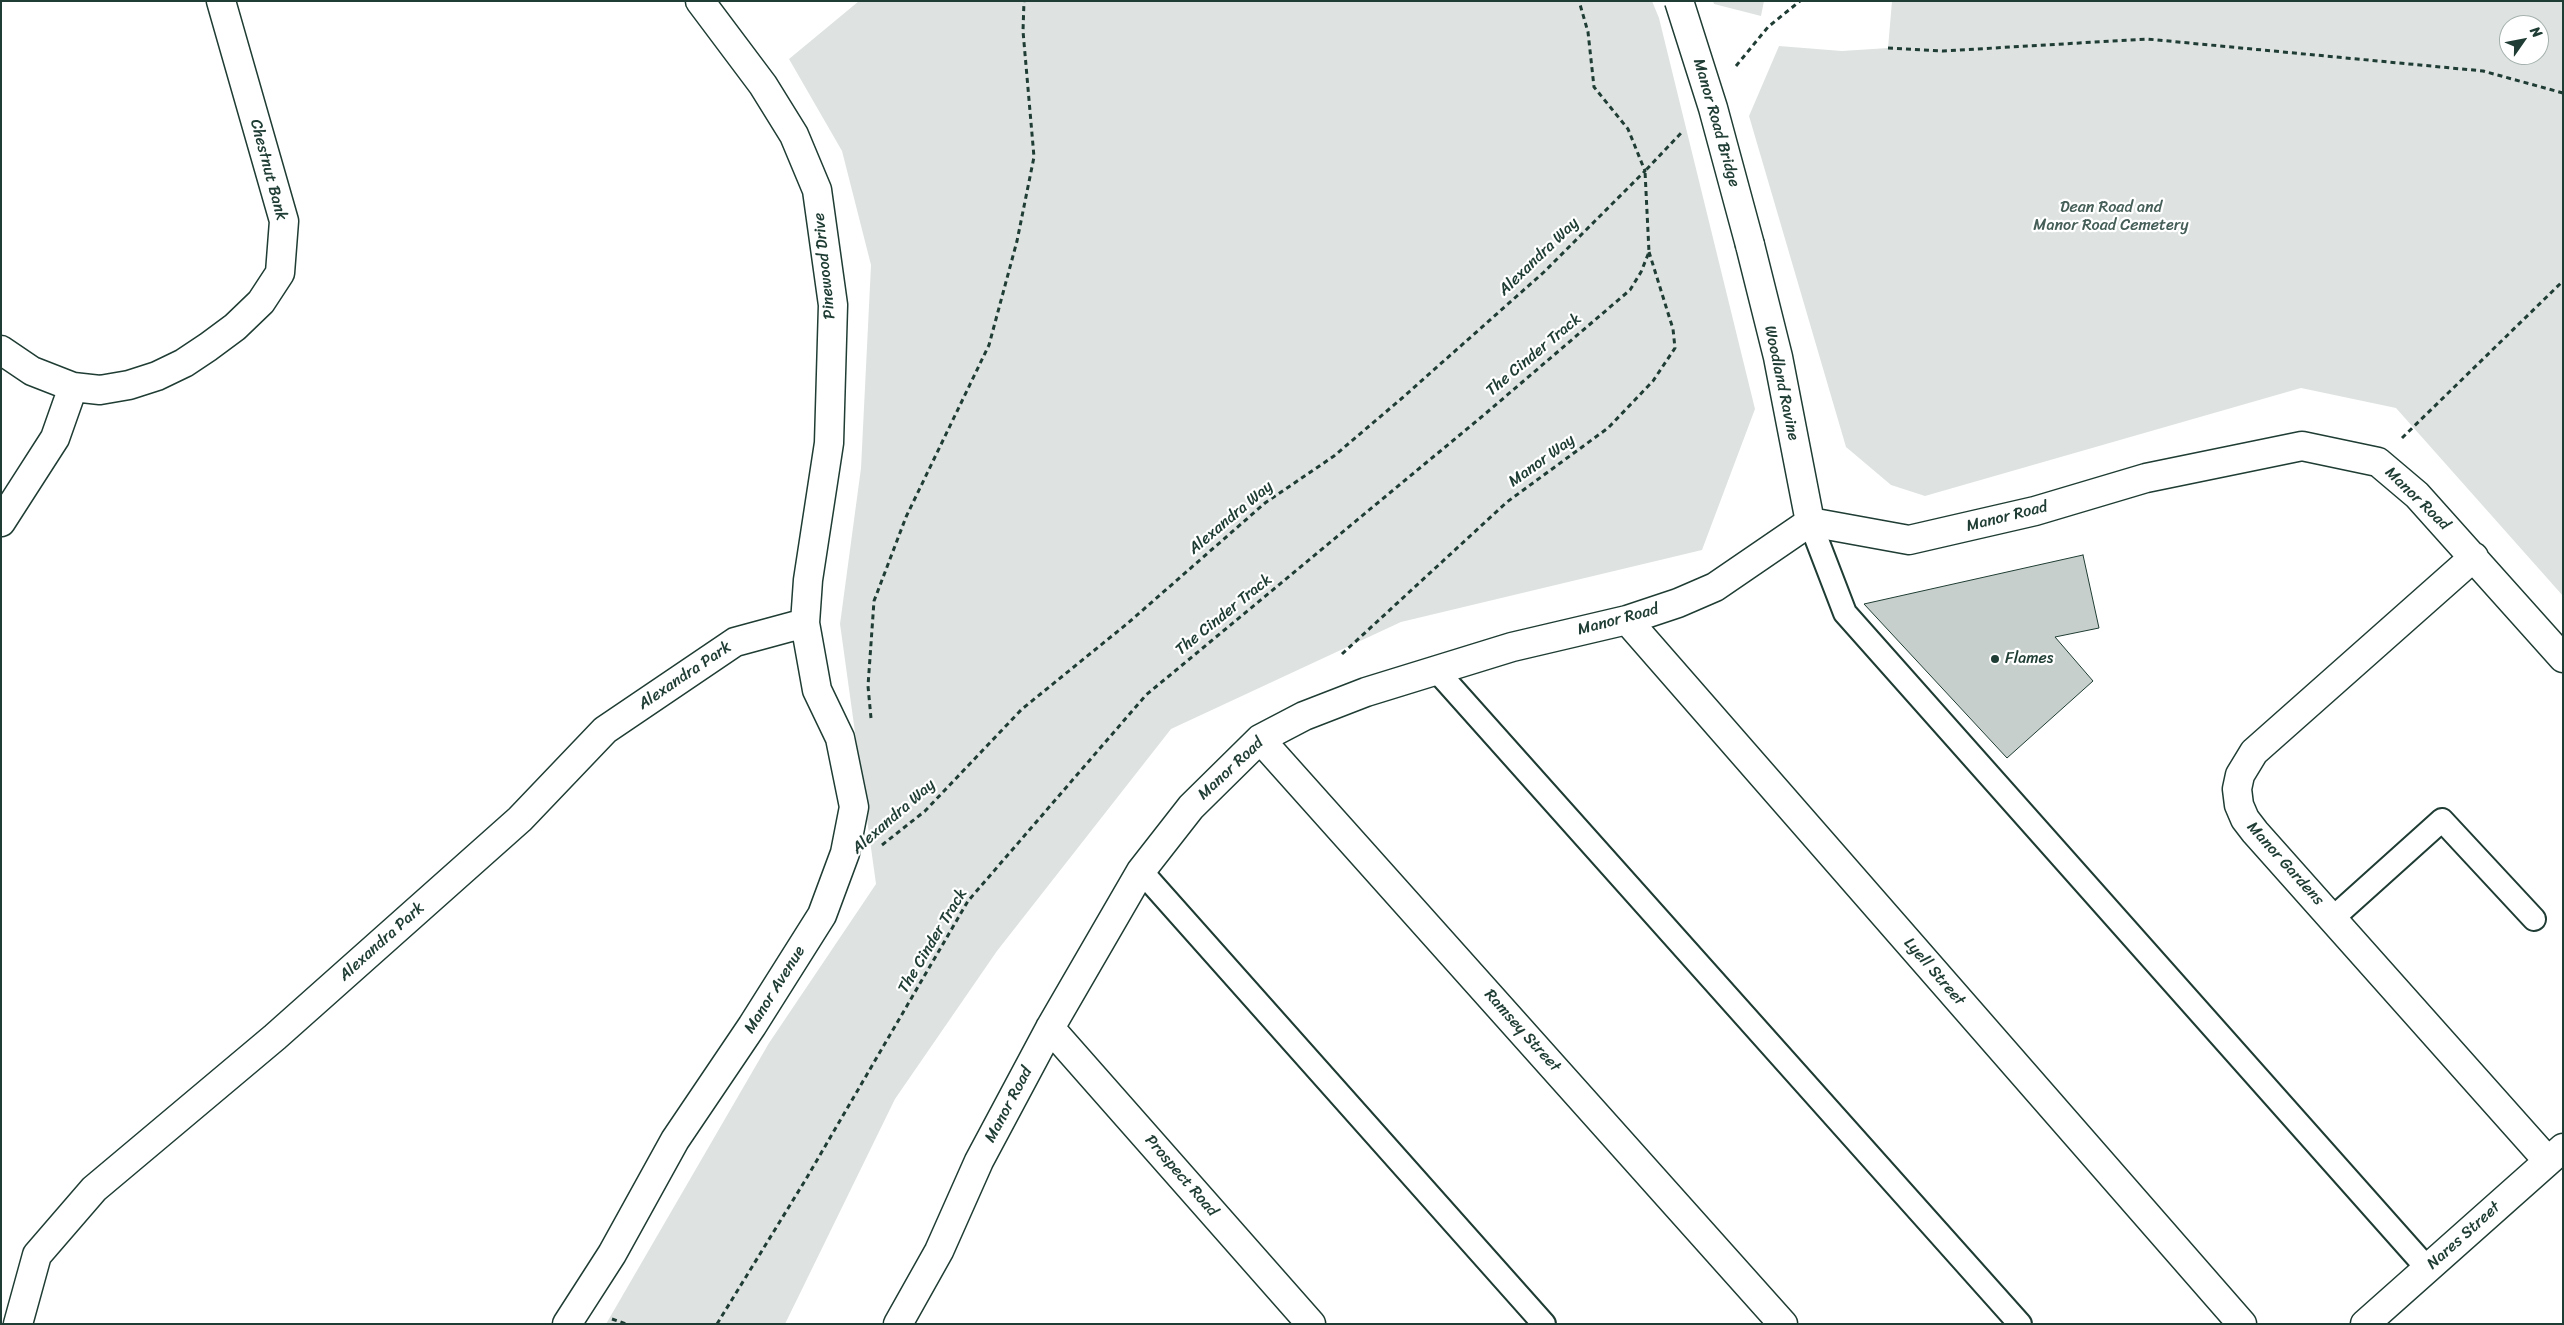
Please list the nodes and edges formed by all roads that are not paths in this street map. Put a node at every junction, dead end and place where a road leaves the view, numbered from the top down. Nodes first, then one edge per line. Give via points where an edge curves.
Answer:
1 (221, 1) edge
2 (700, 1) edge
3 (1679, 1) edge
4 (1750, 245) joint
5 (1, 350) edge
6 (73, 387) junction
7 (1, 522) edge
8 (1810, 522) junction
9 (2474, 557) junction
10 (1627, 620) junction
11 (805, 623) junction
12 (2563, 658) edge
13 (1437, 671) junction
14 (1260, 739) junction
15 (1141, 871) junction
16 (2334, 918) junction
17 (2534, 919) dead end
18 (1050, 1028) junction
19 (2555, 1154) edge
20 (2427, 1268) junction
21 (18, 1324) edge
22 (568, 1324) edge
23 (898, 1324) edge
24 (1311, 1324) edge
25 (1544, 1324) edge
26 (1783, 1324) edge
27 (2020, 1324) edge
28 (2242, 1324) edge
29 (2365, 1324) edge

1 - 6 street, Chestnut Bank via 284,221 280,273 261,302 235,327 184,363 129,385 100,390
2 - 11 street, Pinewood Drive via 763,85 794,135 816,190 833,304 829,443 808,580
3 - 4 street, Manor Road Bridge, bridge via 1713,108
4 - 8 street, Woodland Ravine via 1778,357
5 - 6 street, Chestnut Bank via 32,371
6 - 7 street via 55,438
8 - 9 street, Manor Road via 1909,540 2035,511 2146,478 2302,446 2378,462 2417,495
8 - 10 street, Manor Road via 1715,587
8 - 20 lane via 1845,613
9 - 12 street, Manor Road
9 - 16 street, Manor Gardens via 2254,752 2240,775 2237,789 2245,820
10 - 13 street, Manor Road via 1512,647
10 - 28 street, Lyell Street
11 - 21 street, Alexandra Park via 735,642 604,730 520,819 275,1037 94,1189 37,1255
11 - 22 street, Manor Avenue via 817,690 840,738 854,807 845,853 822,914 675,1140 612,1254
13 - 14 street, Manor Road via 1366,692 1304,716
13 - 27 lane
14 - 15 street, Manor Road via 1191,806
14 - 26 street, Ramsey Street
15 - 18 street, Manor Road
15 - 25 lane
16 - 17 lane via 2442,820
16 - 19 street, Manor Gardens
18 - 23 street, Manor Road via 980,1162 939,1251
18 - 24 street, Prospect Road
19 - 20 street, Nares Street
20 - 29 street, Nares Street

